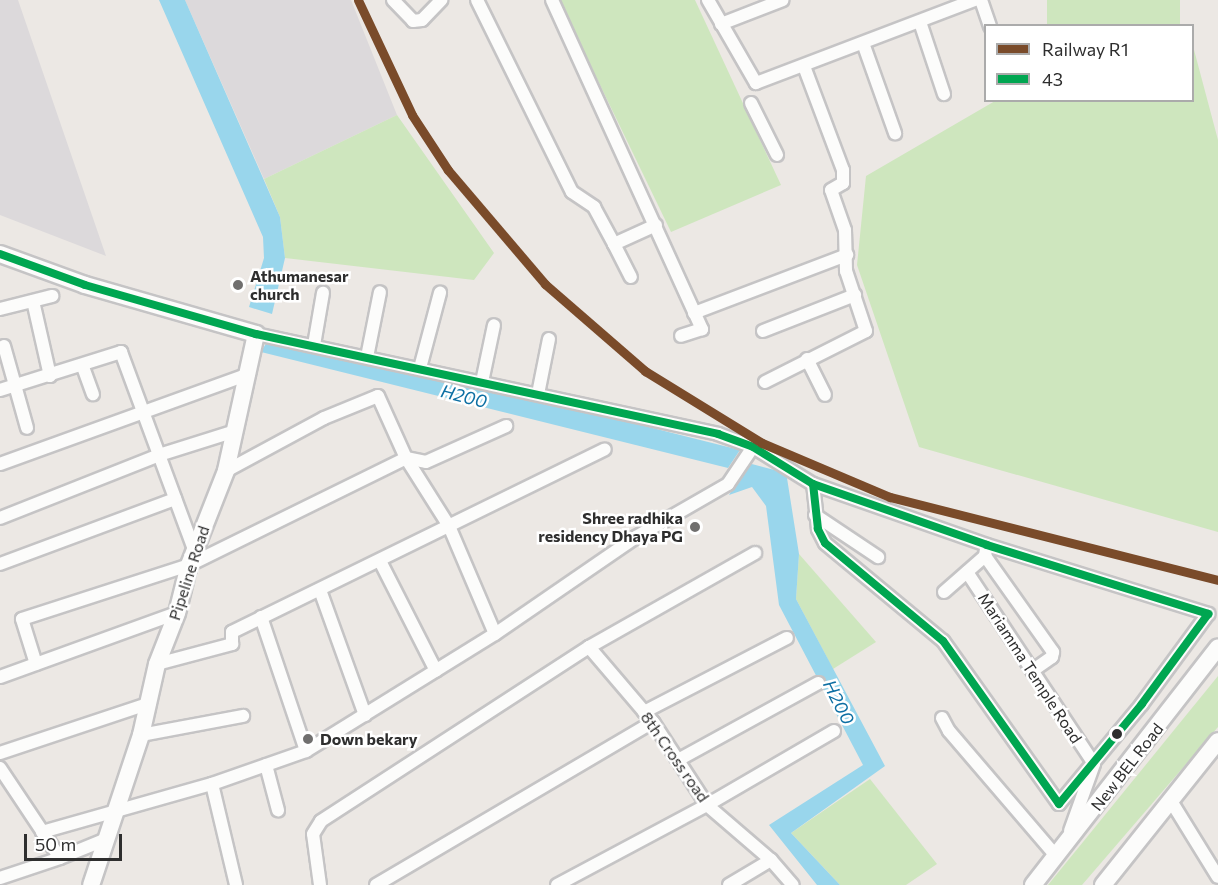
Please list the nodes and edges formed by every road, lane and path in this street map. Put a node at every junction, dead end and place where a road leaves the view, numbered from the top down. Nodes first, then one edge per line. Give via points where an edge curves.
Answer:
1 (393, 0) edge
2 (441, 0) edge
3 (477, 0) edge
4 (552, 0) edge
5 (708, 0) edge
6 (783, 0) edge
7 (975, 0) edge
8 (981, 0) edge
9 (920, 22) junction
10 (721, 24) junction
11 (989, 24) edge
12 (863, 43) junction
13 (804, 66) junction
14 (944, 94) dead end
15 (751, 103) dead end
16 (895, 133) dead end
17 (777, 155) dead end
18 (656, 225) junction
19 (614, 244) junction
20 (0, 254) edge
21 (847, 255) junction
22 (631, 277) dead end
23 (380, 292) dead end
24 (323, 293) dead end
25 (440, 293) dead end
26 (855, 295) junction
27 (52, 296) dead end
28 (33, 301) junction
29 (0, 309) edge
30 (694, 313) junction
31 (494, 325) dead end
32 (763, 331) dead end
33 (256, 334) junction
34 (681, 336) dead end
35 (549, 339) dead end
36 (314, 345) junction
37 (4, 346) dead end
38 (367, 357) junction
39 (807, 359) junction
40 (83, 367) junction
41 (420, 368) junction
42 (249, 374) junction
43 (50, 376) junction
44 (482, 382) junction
45 (765, 382) dead end
46 (15, 386) junction
47 (0, 390) edge
48 (93, 394) dead end
49 (538, 394) junction
50 (825, 395) dead end
51 (143, 412) junction
52 (506, 426) dead end
53 (27, 428) dead end
54 (235, 431) junction
55 (753, 447) junction
56 (605, 449) dead end
57 (159, 455) junction
58 (406, 458) junction
59 (0, 464) edge
60 (226, 471) junction
61 (813, 484) junction
62 (175, 499) junction
63 (815, 515) junction
64 (0, 518) edge
65 (449, 526) junction
66 (986, 550) junction
67 (755, 553) dead end
68 (192, 557) junction
69 (878, 557) dead end
70 (380, 561) junction
71 (0, 564) edge
72 (967, 572) junction
73 (320, 590) junction
74 (944, 592) dead end
75 (177, 613) junction
76 (261, 617) junction
77 (495, 634) junction
78 (787, 638) dead end
79 (589, 647) junction
80 (1218, 647) edge
81 (36, 664) junction
82 (157, 664) junction
83 (436, 671) junction
84 (1032, 671) junction
85 (0, 677) edge
86 (818, 683) dead end
87 (150, 703) junction
88 (644, 712) junction
89 (365, 715) junction
90 (243, 716) dead end
91 (942, 718) dead end
92 (653, 722) junction
93 (834, 731) dead end
94 (141, 735) junction
95 (1218, 741) edge
96 (306, 751) junction
97 (0, 753) edge
98 (678, 760) junction
99 (1094, 764) junction
100 (266, 765) junction
101 (0, 768) edge
102 (212, 784) junction
103 (1171, 801) junction
104 (707, 805) junction
105 (278, 810) dead end
106 (117, 811) junction
107 (42, 831) junction
108 (104, 840) junction
109 (1061, 850) junction
110 (60, 858) junction
111 (771, 860) junction
112 (1218, 877) edge
113 (0, 878) edge
114 (91, 885) edge
115 (236, 885) edge
116 (320, 885) edge
117 (376, 885) edge
118 (557, 885) edge
119 (729, 885) edge
120 (793, 885) edge
121 (1033, 885) edge
122 (1103, 885) edge

1 - 2 street via 413,21 422,20
3 - 19 street via 572,192 594,207
4 - 18 street
5 - 10 street
6 - 10 street
7 - 9 street
8 - 11 street
9 - 12 street
9 - 14 street
10 - 13 street via 756,83
12 - 13 street
12 - 16 street
13 - 21 street via 843,170 843,183 831,190 845,230
15 - 17 street
18 - 19 street
18 - 30 street
19 - 22 street
20 - 33 street via 86,285
21 - 26 street via 846,271
21 - 30 street
23 - 38 street
24 - 36 street
25 - 41 street
26 - 32 street
26 - 39 street via 866,331
27 - 28 street
28 - 29 street
28 - 43 street
30 - 34 street via 702,329
31 - 44 street
33 - 36 street
33 - 42 street, Pipeline Road
35 - 49 street
36 - 38 street
37 - 46 street
38 - 41 street
39 - 45 street
39 - 50 street
40 - 43 street
40 - 48 street
40 - 51 street via 121,352
41 - 44 street
42 - 51 street
42 - 54 street, Pipeline Road
43 - 46 street
44 - 49 street
46 - 47 street
46 - 53 street
49 - 55 street via 718,434
51 - 57 street
51 - 59 street
52 - 58 street via 426,462
54 - 57 street
54 - 60 street, Pipeline Road
55 - 61 street
55 - 77 street via 728,484 636,537
56 - 65 street
57 - 62 street
57 - 64 street
58 - 60 street via 378,396 324,418
58 - 65 street
58 - 68 street
60 - 68 street, Pipeline Road
61 - 63 street
61 - 66 street
62 - 68 street
62 - 71 street
63 - 69 street
63 - 99 street via 825,543 943,641 1059,804
65 - 70 street
65 - 77 street
66 - 72 street
66 - 84 street via 1053,652 1052,657
66 - 99 street via 1208,614
67 - 79 street
68 - 75 street, Pipeline Road
68 - 81 street via 22,619
70 - 73 street
70 - 83 street
72 - 74 street
72 - 84 street, Mariamma Temple Road
73 - 76 street
73 - 89 street
75 - 81 street
75 - 82 street, Pipeline Road
76 - 82 street via 232,632 232,644
76 - 96 street
77 - 83 street
78 - 88 street
79 - 88 street, 8th Cross road
79 - 116 street via 321,821 313,834
80 - 109 street, New BEL Road
81 - 85 street
82 - 87 street, Pipeline Road
83 - 89 street
84 - 99 street, Mariamma Temple Road
86 - 98 street
87 - 94 street, Pipeline Road
87 - 97 street
88 - 92 street, 8th Cross road
89 - 96 street
90 - 94 street
91 - 109 street via 949,731
92 - 98 street, 8th Cross road
92 - 117 street
93 - 104 street
94 - 106 street, Pipeline Road
95 - 103 street
96 - 100 street
98 - 104 street, 8th Cross road
99 - 109 street
100 - 102 street
100 - 105 street
101 - 107 street
102 - 106 street
102 - 115 street
103 - 112 street
103 - 122 street
104 - 111 street, 8th Cross road
104 - 118 street
106 - 107 street
106 - 108 street, Pipeline Road
107 - 110 street
108 - 110 street
108 - 114 street
109 - 121 street, New BEL Road
110 - 113 street
111 - 119 street
111 - 120 street, 8th Cross road

